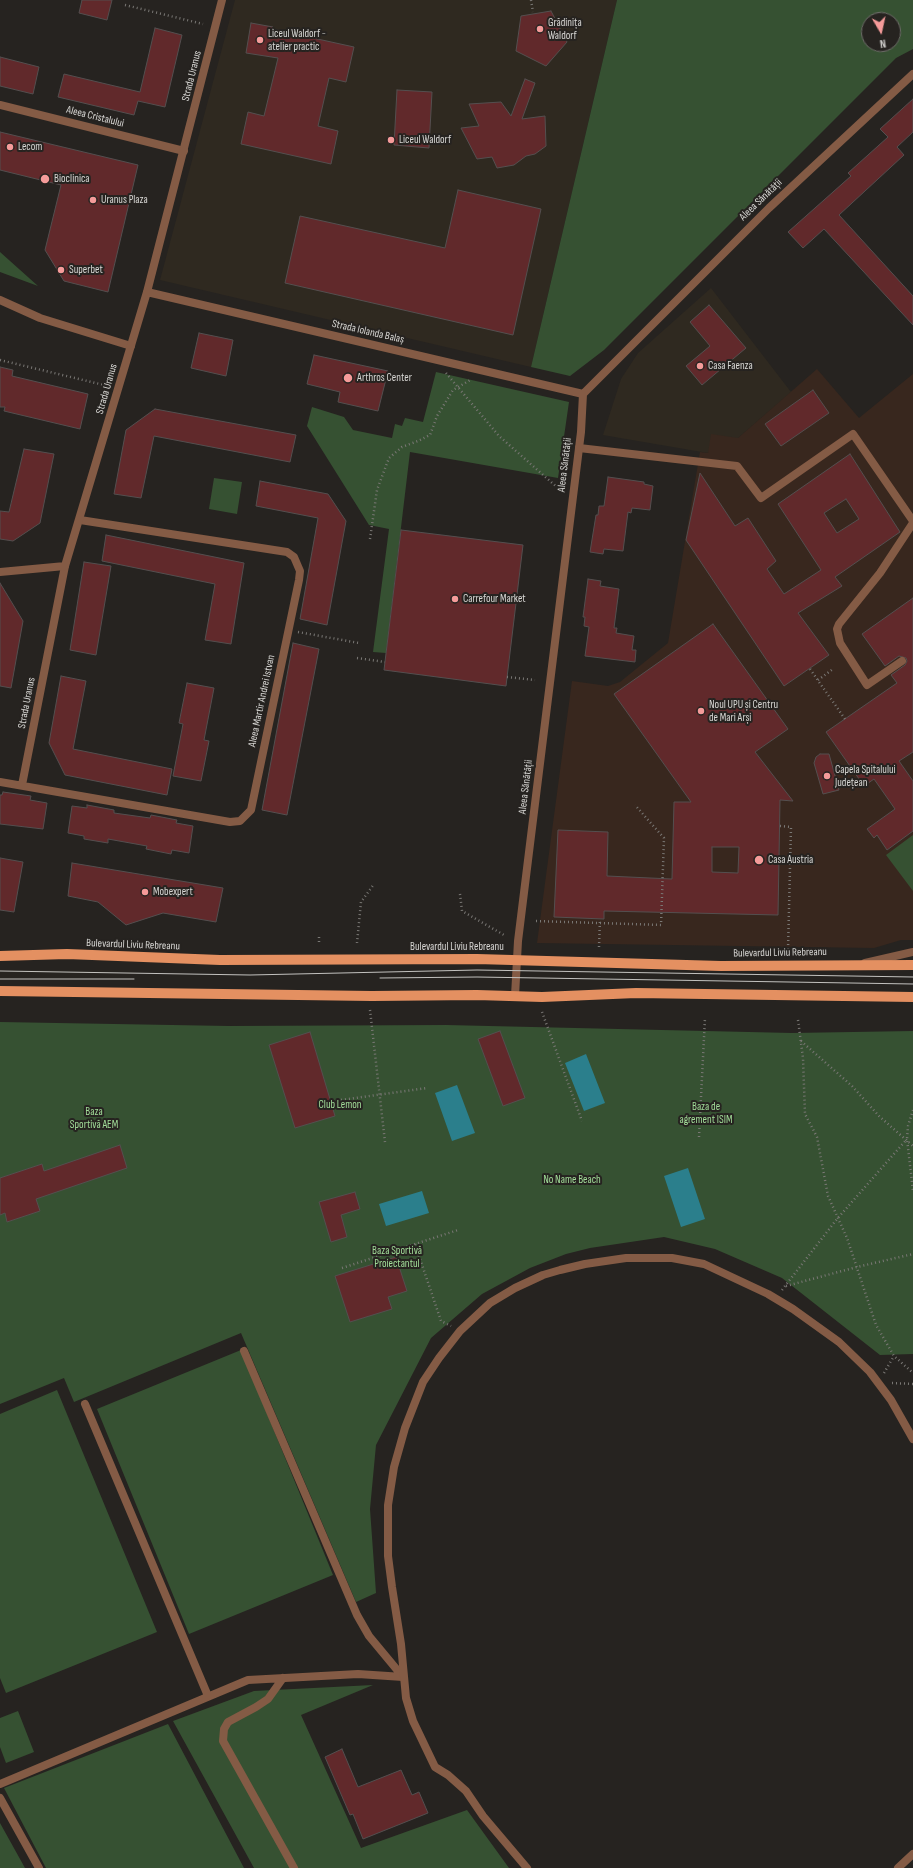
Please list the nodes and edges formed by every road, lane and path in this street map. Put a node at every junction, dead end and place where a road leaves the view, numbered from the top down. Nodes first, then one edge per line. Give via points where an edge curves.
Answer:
1 (222, 0) edge
2 (531, 0) edge
3 (125, 5) dead end
4 (532, 12) dead end
5 (203, 24) dead end
6 (913, 74) edge
7 (0, 105) edge
8 (184, 151) junction
9 (147, 292) junction
10 (0, 300) edge
11 (131, 346) junction
12 (0, 360) edge
13 (442, 369) dead end
14 (475, 378) dead end
15 (457, 387) junction
16 (119, 389) junction
17 (583, 394) junction
18 (579, 448) junction
19 (559, 489) dead end
20 (80, 520) junction
21 (913, 522) edge
22 (370, 539) dead end
23 (65, 566) junction
24 (0, 572) edge
25 (288, 630) junction
26 (359, 643) dead end
27 (357, 658) dead end
28 (902, 661) dead end
29 (385, 662) dead end
30 (810, 669) dead end
31 (833, 670) dead end
32 (507, 677) dead end
33 (535, 680) dead end
34 (818, 680) junction
35 (845, 719) dead end
36 (0, 782) edge
37 (22, 785) junction
38 (635, 805) dead end
39 (780, 826) dead end
40 (374, 884) dead end
41 (460, 894) dead end
42 (600, 919) dead end
43 (536, 921) dead end
44 (600, 923) junction
45 (504, 935) dead end
46 (319, 936) dead end
47 (319, 942) dead end
48 (357, 943) dead end
49 (599, 947) dead end
50 (788, 950) dead end
51 (913, 952) edge
52 (0, 956) edge
53 (517, 959) junction
54 (858, 964) junction
55 (913, 965) edge
56 (0, 991) edge
57 (515, 996) junction
58 (913, 997) edge
59 (370, 1010) dead end
60 (542, 1012) dead end
61 (705, 1018) dead end
62 (798, 1020) dead end
63 (801, 1040) junction
64 (427, 1088) dead end
65 (380, 1094) junction
66 (341, 1100) dead end
67 (913, 1110) edge
68 (582, 1121) dead end
69 (699, 1137) dead end
70 (907, 1139) junction
71 (385, 1142) dead end
72 (913, 1146) edge
73 (913, 1191) edge
74 (837, 1219) junction
75 (458, 1230) dead end
76 (415, 1244) junction
77 (913, 1254) edge
78 (857, 1267) junction
79 (342, 1268) dead end
80 (786, 1286) junction
81 (775, 1298) junction
82 (460, 1331) junction
83 (244, 1351) dead end
84 (894, 1356) junction
85 (913, 1373) edge
86 (878, 1383) junction
87 (913, 1384) edge
88 (85, 1404) dead end
89 (913, 1438) edge
90 (403, 1677) junction
91 (283, 1678) junction
92 (208, 1696) junction
93 (0, 1784) edge
94 (0, 1798) edge
95 (913, 1854) edge
96 (39, 1868) edge
97 (294, 1868) edge
98 (527, 1868) edge
99 (898, 1868) edge

1 - 8 street, Strada Uranus
2 - 4 path
3 - 5 path
6 - 17 street, Aleea Sănătății via 769,208
7 - 8 street, Aleea Cristalului
8 - 9 street, Strada Uranus
9 - 11 street, Strada Uranus
9 - 17 street, Strada Iolanda Balaș
10 - 11 street via 40,318
11 - 16 street, Strada Uranus
12 - 16 path
13 - 15 path
14 - 15 path
15 - 19 path via 499,436
15 - 22 path via 438,416 430,435 402,447 389,458 377,490
16 - 20 street, Strada Uranus
17 - 18 street, Aleea Sănătății
18 - 21 street via 737,466 761,498 853,434
18 - 53 street, Aleea Sănătății
20 - 23 street, Strada Uranus
20 - 25 street, Aleea Martir Andrei Istvan via 287,552 294,557 300,571
21 - 28 street via 880,573 837,629 840,643 867,685
23 - 24 street
23 - 37 street, Strada Uranus
25 - 26 path
25 - 37 street, Aleea Martir Andrei Istvan via 251,810 240,821 230,822
27 - 29 path
30 - 34 path
31 - 34 path
32 - 33 path
34 - 35 path
36 - 37 street, Aleea Martir Andrei Istvan
38 - 44 path via 664,838 661,925
39 - 50 path via 791,827
40 - 48 path via 361,902
41 - 45 path via 462,911
42 - 44 path
43 - 44 path
44 - 49 path
46 - 47 path
51 - 54 street
52 - 53 main road, Bulevardul Liviu Rebreanu via 67,954 220,960
53 - 54 main road, Bulevardul Liviu Rebreanu via 721,966
53 - 57 street, Aleea Sănătății
54 - 55 main road, Bulevardul Liviu Rebreanu
56 - 57 main road
57 - 58 main road via 636,993
59 - 65 path
60 - 68 path
61 - 69 path
62 - 63 path
63 - 70 path via 852,1086 879,1116
63 - 74 path via 804,1114 817,1137 828,1196
64 - 65 path
65 - 66 path
65 - 71 path
67 - 70 path
70 - 72 path
70 - 73 path
70 - 74 path
74 - 78 path
74 - 80 path
75 - 76 path
76 - 79 path
76 - 82 path via 441,1321
77 - 78 path
78 - 80 path
78 - 84 path via 876,1325
80 - 81 path
81 - 82 street via 704,1264 653,1257 607,1260 543,1275 515,1288 490,1304
81 - 86 street via 839,1342
82 - 90 street via 423,1382 405,1428 389,1488 388,1556 401,1644
83 - 90 street via 357,1615 369,1636
84 - 85 path
84 - 86 path
86 - 87 path
86 - 89 street
88 - 92 street
90 - 91 street via 358,1674
90 - 98 street via 413,1721 435,1767 466,1791 488,1822
91 - 92 street via 248,1680
91 - 97 street via 268,1699 228,1722 224,1729 223,1741
92 - 93 street
94 - 96 street
95 - 99 street

